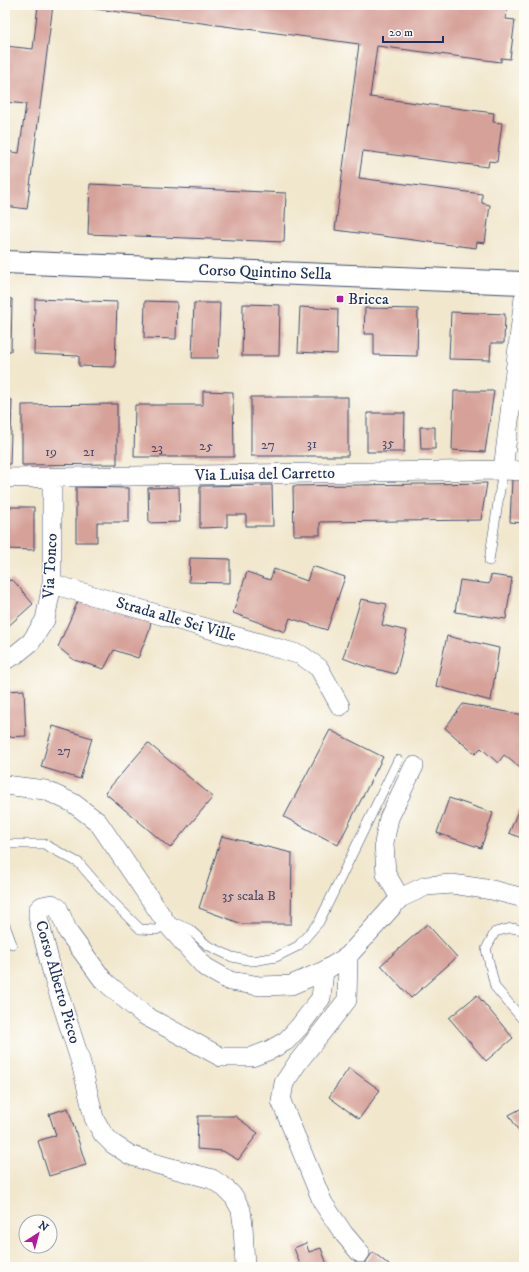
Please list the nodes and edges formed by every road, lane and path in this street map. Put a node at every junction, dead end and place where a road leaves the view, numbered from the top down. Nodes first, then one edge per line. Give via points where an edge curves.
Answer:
1 (5, 262) edge
2 (524, 283) edge
3 (524, 298) edge
4 (503, 470) junction
5 (524, 471) edge
6 (5, 478) edge
7 (52, 478) junction
8 (489, 561) dead end
9 (52, 584) junction
10 (5, 660) edge
11 (340, 706) dead end
12 (406, 763) joint
13 (5, 785) edge
14 (5, 844) edge
15 (400, 898) junction
16 (524, 898) edge
17 (167, 924) junction
18 (5, 925) edge
19 (524, 930) edge
20 (12, 944) dead end
21 (348, 956) junction
22 (324, 971) junction
23 (524, 1021) edge
24 (360, 1253) dead end
25 (245, 1267) edge

1 - 2 street, Corso Quintino Sella
3 - 4 street
4 - 5 street, Via Luisa del Carretto
4 - 7 street, Via Luisa del Carretto
4 - 8 lane
6 - 7 street, Via Luisa del Carretto
7 - 9 street, Via Tonco
9 - 10 street, Via Tonco via 45,620 31,642
9 - 11 street, Strada alle Sei Ville via 301,655 319,668
12 - 15 street via 384,843 386,874
12 - 17 lane via 319,922 298,946 276,957 253,961 232,957 207,945 189,929 177,924
13 - 17 street via 45,790 72,803 98,822
14 - 17 lane via 44,844 79,863 140,929 156,930
15 - 16 street via 426,886 452,884
15 - 21 street
17 - 22 street via 205,967 230,980 260,986 291,985
18 - 20 lane
19 - 23 lane via 511,928 494,932 486,949 495,987
21 - 22 street
21 - 24 street via 347,1000 284,1083 281,1101 323,1203
22 - 25 street, Corso Alberto Picco via 321,998 286,1041 252,1057 221,1057 144,1015 103,980 68,932 58,908 52,904 42,906 38,910 54,979 81,1063 94,1118 103,1134 113,1144 130,1154 212,1180 224,1187 234,1197 241,1210

